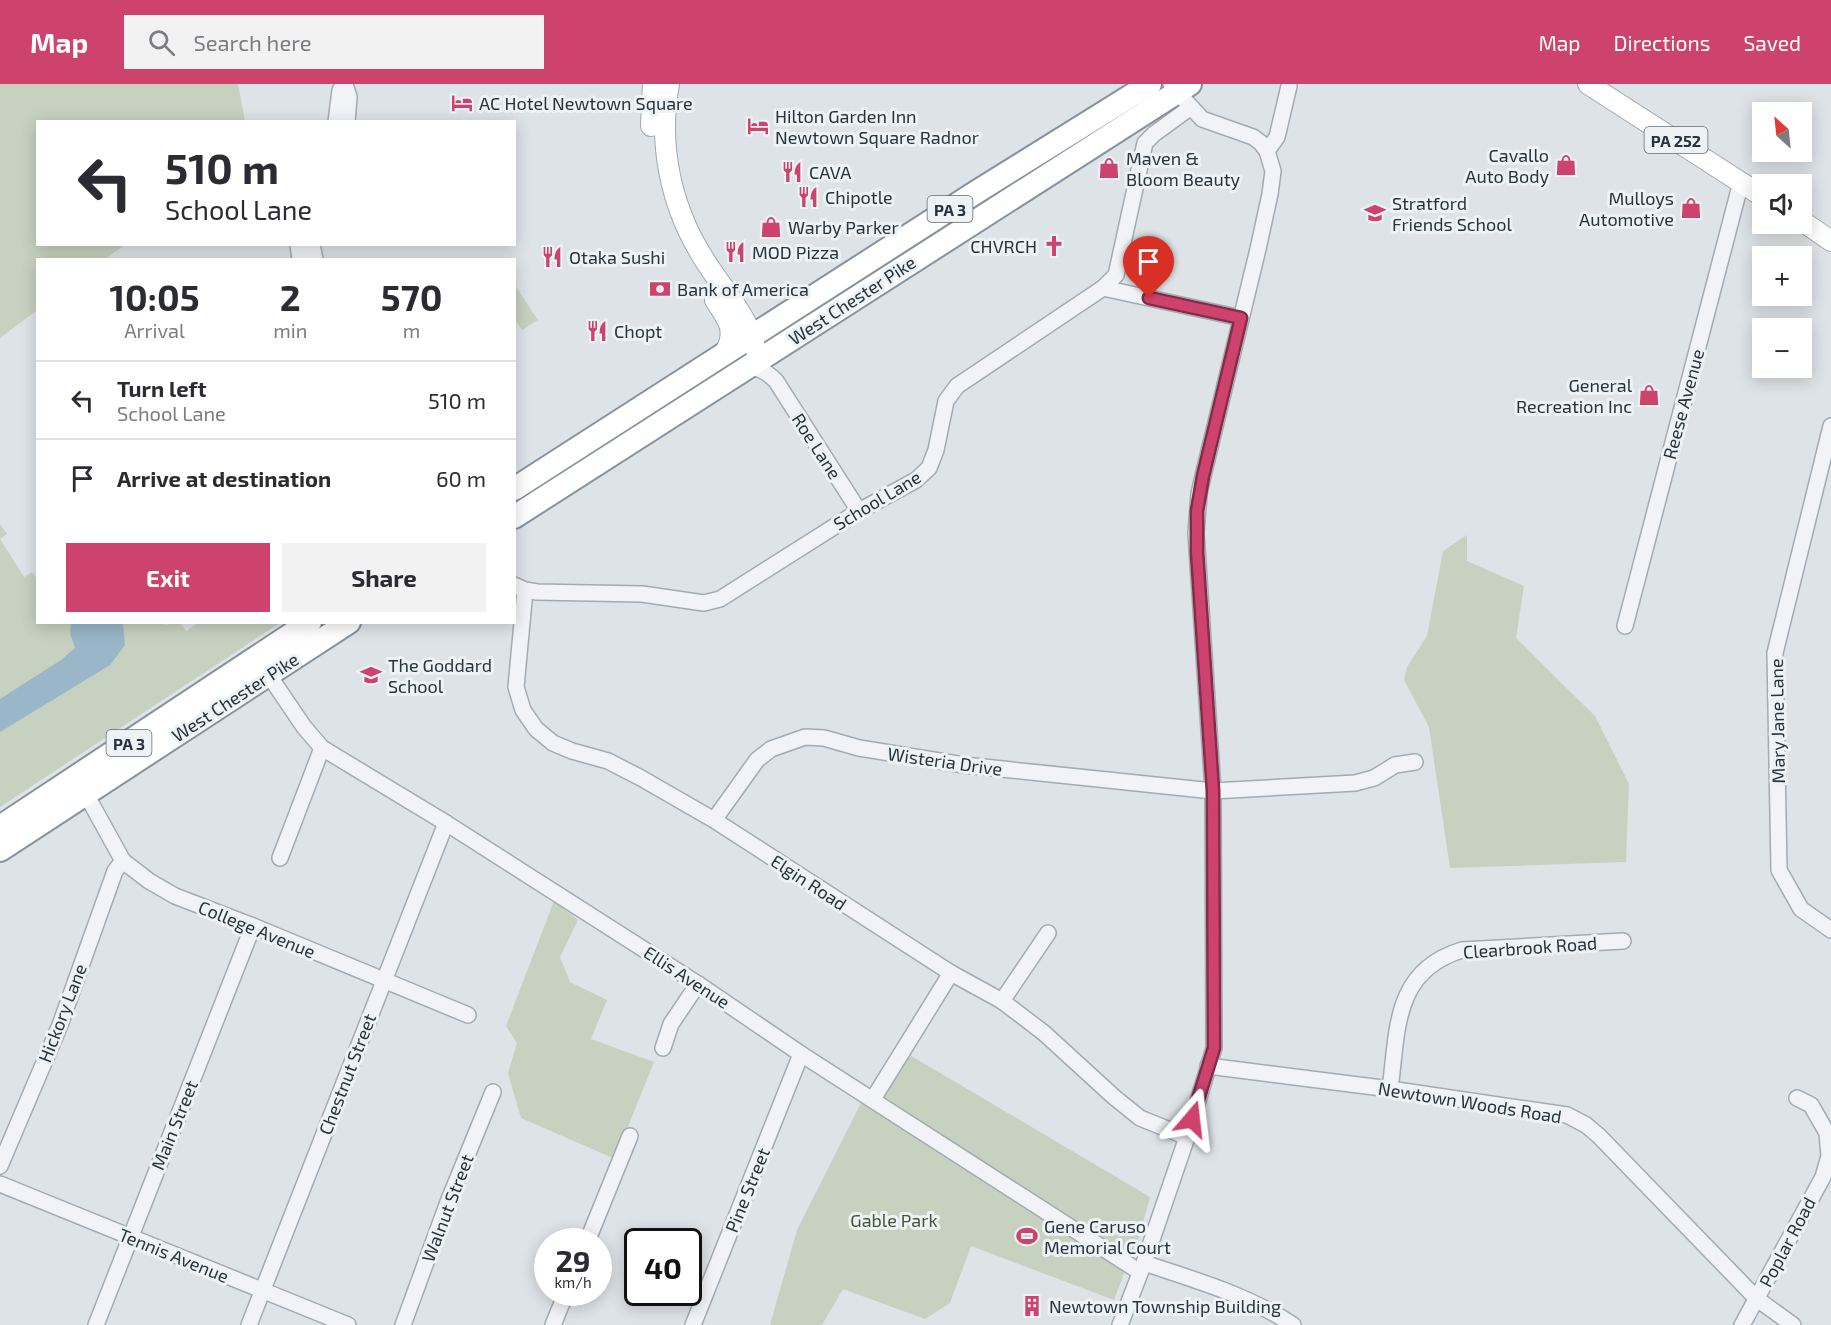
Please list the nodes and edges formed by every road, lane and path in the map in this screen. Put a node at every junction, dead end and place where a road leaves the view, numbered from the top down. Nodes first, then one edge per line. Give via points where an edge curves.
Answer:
1 (343, 84) edge
2 (653, 84) edge
3 (669, 84) edge
4 (1150, 84) edge
5 (1588, 84) edge
6 (1289, 86) dead end
7 (1182, 92) edge
8 (336, 120) edge
9 (347, 120) edge
10 (1267, 151) junction
11 (1741, 182) junction
12 (1752, 189) edge
13 (1812, 228) edge
14 (1831, 241) edge
15 (1103, 288) junction
16 (1241, 318) junction
17 (751, 336) junction
18 (778, 347) junction
19 (724, 354) junction
20 (752, 364) junction
21 (776, 381) junction
22 (1831, 426) edge
23 (518, 487) edge
24 (859, 511) junction
25 (516, 516) edge
26 (520, 588) edge
27 (308, 624) edge
28 (345, 624) edge
29 (1624, 626) dead end
30 (263, 667) junction
31 (322, 748) junction
32 (1415, 762) dead end
33 (1213, 791) junction
34 (86, 794) junction
35 (714, 820) junction
36 (446, 823) junction
37 (0, 827) edge
38 (0, 850) edge
39 (280, 858) dead end
40 (123, 861) junction
41 (253, 926) junction
42 (1831, 930) edge
43 (1048, 933) dead end
44 (1623, 941) dead end
45 (951, 973) junction
46 (383, 979) junction
47 (698, 984) junction
48 (1002, 1001) junction
49 (468, 1015) dead end
50 (663, 1048) dead end
51 (801, 1054) junction
52 (1208, 1066) junction
53 (1390, 1089) junction
54 (493, 1092) dead end
55 (1797, 1098) dead end
56 (873, 1099) junction
57 (630, 1136) dead end
58 (1187, 1137) junction
59 (0, 1166) edge
60 (0, 1184) edge
61 (593, 1228) edge
62 (130, 1238) junction
63 (1142, 1268) junction
64 (264, 1290) junction
65 (1757, 1299) junction
66 (561, 1306) edge
67 (96, 1325) edge
68 (249, 1325) edge
69 (348, 1325) edge
70 (403, 1325) edge
71 (553, 1325) edge
72 (693, 1325) edge
73 (1120, 1325) edge
74 (1293, 1325) edge
75 (1742, 1325) edge
76 (1793, 1325) edge

1 - 8 street
1 - 9 street via 349,97
2 - 19 main road via 652,148 659,187 680,243 730,324 730,344
3 - 17 main road via 664,110 665,147 677,203 696,246
4 - 17 highway, West Chester Pike / PA 3
5 - 11 main road, PA 252
6 - 10 street via 1277,137
7 - 10 street via 1202,119 1253,137
7 - 15 street via 1145,144 1116,275
7 - 18 highway, West Chester Pike / PA 3
10 - 16 street via 1273,171 1270,194
11 - 12 main road, PA 252
11 - 29 street, Reese Avenue
13 - 14 main road
15 - 16 street
15 - 24 street, School Lane via 957,386 946,401 929,468 916,480
16 - 33 street via 1197,511
17 - 19 highway, West Chester Pike / PA 3
17 - 20 main road
18 - 20 highway, West Chester Pike / PA 3
18 - 21 street via 773,365
19 - 23 highway, West Chester Pike / PA 3
20 - 21 street
20 - 25 highway, West Chester Pike / PA 3
21 - 24 street, Roe Lane
22 - 42 street, Mary Jane Lane via 1775,653 1779,870 1801,909
24 - 26 street, School Lane via 720,599 704,603 642,594
26 - 35 street, Elgin Road via 516,687 523,710 536,729 553,743 608,761
27 - 30 highway, West Chester Pike / PA 3
28 - 30 highway, West Chester Pike / PA 3
30 - 31 street, Ellis Avenue
30 - 34 highway, West Chester Pike / PA 3
30 - 37 highway, West Chester Pike / PA 3
31 - 36 street, Ellis Avenue
31 - 39 street
32 - 33 street, Wisteria Drive via 1395,765 1374,778 1355,783
33 - 35 street, Wisteria Drive via 964,765 805,737 771,749 757,760
33 - 52 street via 1214,1048
34 - 38 highway, West Chester Pike / PA 3
34 - 40 street, College Avenue
35 - 45 street, Elgin Road
36 - 46 street, Chestnut Street
36 - 47 street, Ellis Avenue
40 - 41 street, College Avenue via 175,896
40 - 59 street, Hickory Lane via 115,871 60,1025
41 - 46 street, College Avenue
41 - 62 street, Main Street
43 - 48 street
44 - 53 street, Clearbrook Road via 1462,950 1443,956 1428,966 1406,995
45 - 48 street, Elgin Road
45 - 56 street
46 - 49 street, College Avenue
46 - 64 street, Chestnut Street
47 - 50 street via 671,1024
47 - 51 street, Ellis Avenue
48 - 58 street, Elgin Road via 1140,1118
51 - 56 street, Ellis Avenue
51 - 72 street, Pine Street
52 - 53 street, Newtown Woods Road
52 - 58 street
53 - 65 street, Newtown Woods Road via 1546,1111 1567,1115 1586,1125
54 - 70 street, Walnut Street
55 - 65 street, Poplar Road via 1811,1105 1827,1134 1829,1156 1823,1177
56 - 63 street, Ellis Avenue
57 - 61 street
58 - 63 street
60 - 62 street, Tennis Avenue
62 - 64 street, Tennis Avenue
62 - 67 street, Main Street
63 - 73 street
63 - 74 street, Ellis Avenue via 1211,1285
64 - 68 street, Chestnut Street
64 - 69 street, Tennis Avenue
65 - 75 street, Poplar Road
65 - 76 street, Newtown Woods Road
66 - 71 street

